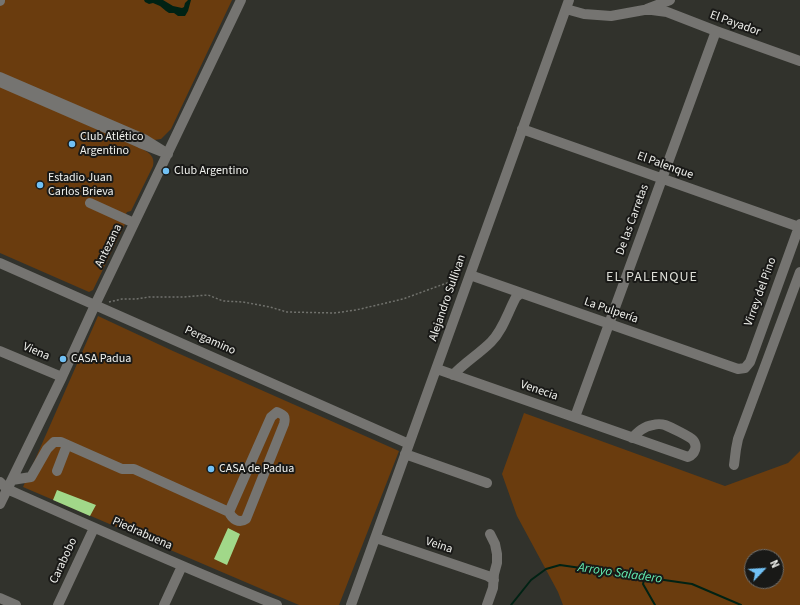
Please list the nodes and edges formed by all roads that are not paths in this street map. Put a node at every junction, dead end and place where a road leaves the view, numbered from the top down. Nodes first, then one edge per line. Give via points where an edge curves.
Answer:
1 (241, 0) edge
2 (670, 0) edge
3 (568, 4) edge
4 (644, 10) junction
5 (716, 31) junction
6 (800, 62) edge
7 (0, 77) edge
8 (0, 82) edge
9 (522, 129) junction
10 (168, 154) junction
11 (662, 178) junction
12 (90, 204) dead end
13 (134, 223) junction
14 (800, 226) edge
15 (0, 263) edge
16 (800, 272) edge
17 (468, 278) junction
18 (521, 293) junction
19 (95, 305) junction
20 (608, 324) junction
21 (0, 350) edge
22 (745, 368) joint
23 (437, 369) junction
24 (453, 375) junction
25 (62, 377) junction
26 (574, 417) junction
27 (632, 438) junction
28 (409, 444) junction
29 (67, 445) junction
30 (405, 454) junction
31 (734, 466) dead end
32 (57, 471) dead end
33 (487, 483) dead end
34 (6, 484) edge
35 (0, 504) edge
36 (229, 512) junction
37 (94, 528) junction
38 (490, 534) dead end
39 (376, 538) junction
40 (182, 566) junction
41 (494, 580) junction
42 (0, 598) edge
43 (256, 601) edge
44 (16, 605) edge
45 (58, 605) edge
46 (164, 605) edge
47 (277, 605) edge
48 (351, 605) edge
49 (487, 605) edge

1 - 10 street, Antezana
2 - 4 street
3 - 4 street, El Payador via 584,14 611,16
3 - 9 street, Alejandro Sullivan
4 - 5 street, El Payador via 667,12
5 - 6 street, El Payador
5 - 11 street, De las Carretas
7 - 10 street via 144,139
8 - 10 street
9 - 11 street, El Palenque
9 - 17 street, Alejandro Sullivan
10 - 13 street, Antezana
11 - 14 street, El Palenque
11 - 20 street, De las Carretas
12 - 13 street
13 - 19 street, Antezana
14 - 22 street, Virrey del Pino via 750,362
15 - 19 street, Pergamino
16 - 31 street via 738,439
17 - 18 street, La Pulpería
17 - 23 street, Alejandro Sullivan
18 - 20 street, La Pulpería
18 - 24 street via 516,297 491,342
19 - 25 street, Antezana
19 - 28 street, Pergamino
20 - 22 street, La Pulpería via 738,369
20 - 26 street, De las Carretas
21 - 25 street, Viena
23 - 24 street, Venecia
23 - 28 street, Alejandro Sullivan
24 - 26 street, Venecia
25 - 34 street, Antezana
26 - 27 street, Venecia
27 - 27 street, Venecia via 688,457 692,456 696,447 688,436 664,424 654,424 642,429
28 - 30 street, Alejandro Sullivan
29 - 32 street
29 - 34 street via 54,442 31,476
29 - 36 street via 122,469 134,469
30 - 33 street
30 - 39 street, Alejandro Sullivan
34 - 35 street, Antezana
34 - 37 street, Piedrabuena
36 - 36 street via 235,520 240,522 246,519 284,424 283,415 277,412 271,417
37 - 40 street, Piedrabuena
37 - 45 street, Carabobo
38 - 41 street via 497,554
39 - 41 street, Veina
39 - 48 street, Alejandro Sullivan
40 - 43 street, Piedrabuena
40 - 46 street
41 - 49 street
42 - 44 street
43 - 47 street, Piedrabuena

